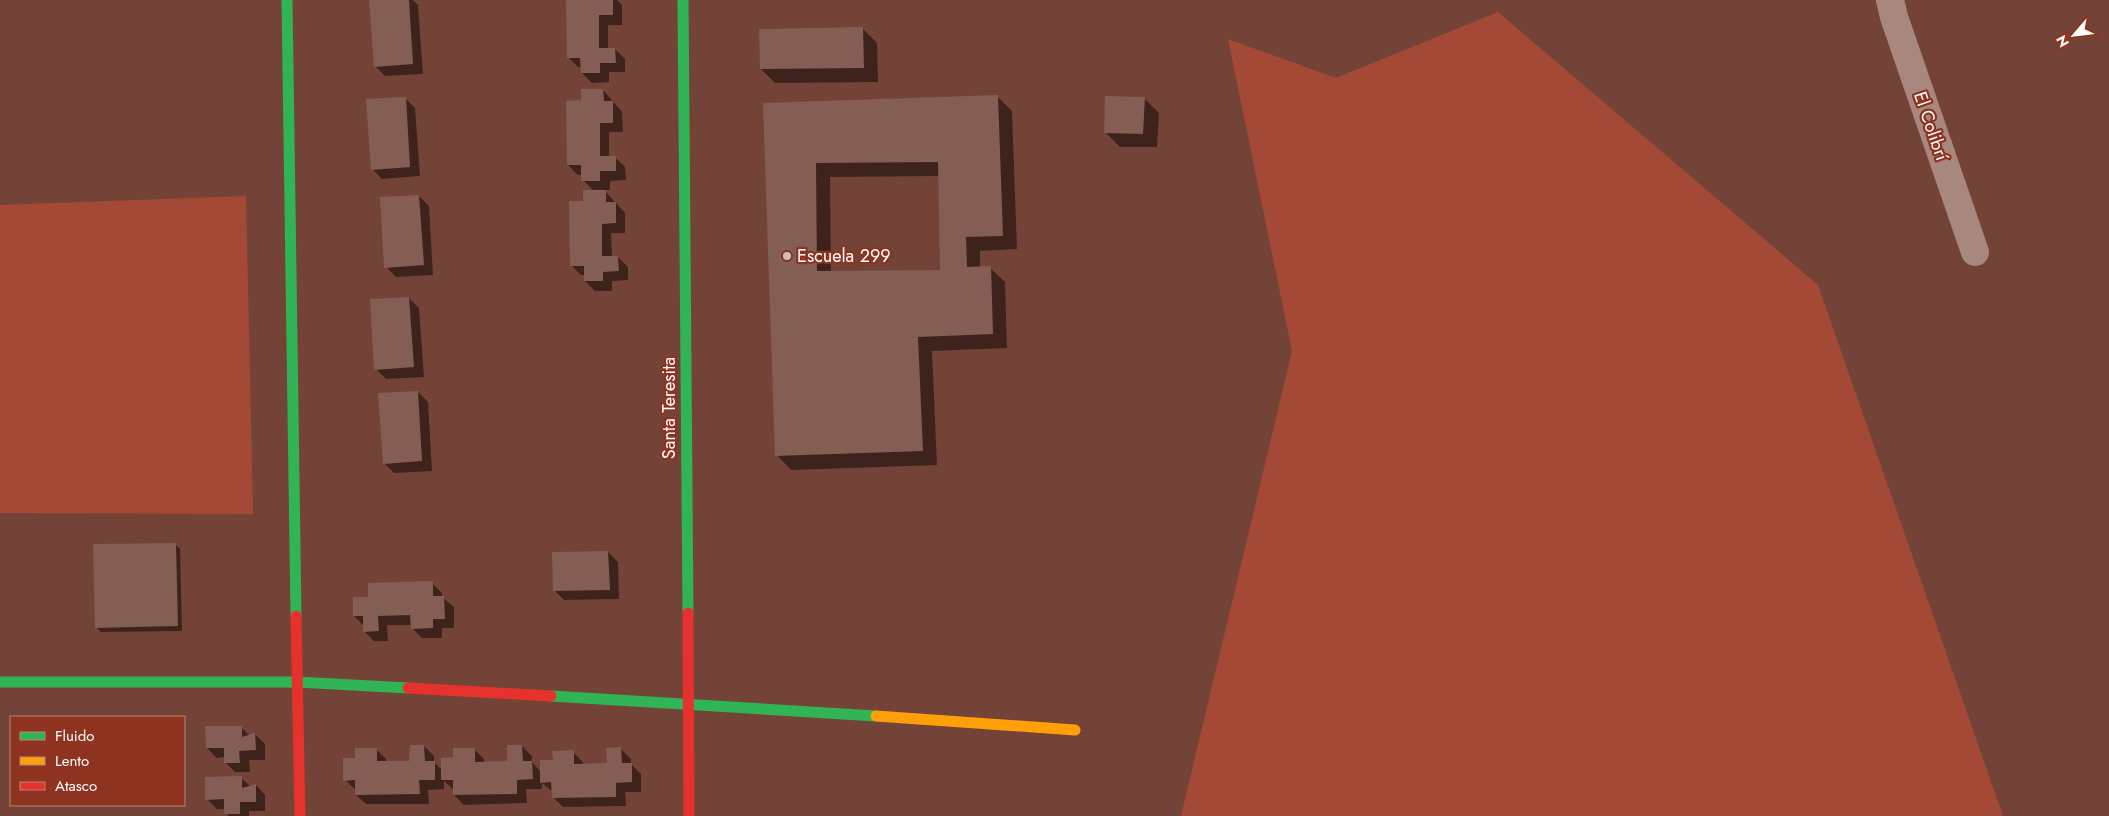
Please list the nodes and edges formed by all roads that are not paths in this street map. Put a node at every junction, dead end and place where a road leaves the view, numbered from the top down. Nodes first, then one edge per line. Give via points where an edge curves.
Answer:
1 (287, 0) edge
2 (683, 0) edge
3 (1890, 0) edge
4 (1974, 252) dead end
5 (0, 682) edge
6 (297, 682) junction
7 (688, 703) junction
8 (1075, 730) dead end
9 (300, 816) edge
10 (689, 816) edge

1 - 6 street
2 - 7 street, Santa Teresita
3 - 4 street, El Colibrí
5 - 6 street
6 - 7 street
6 - 9 street
7 - 8 street
7 - 10 street, Santa Teresita

